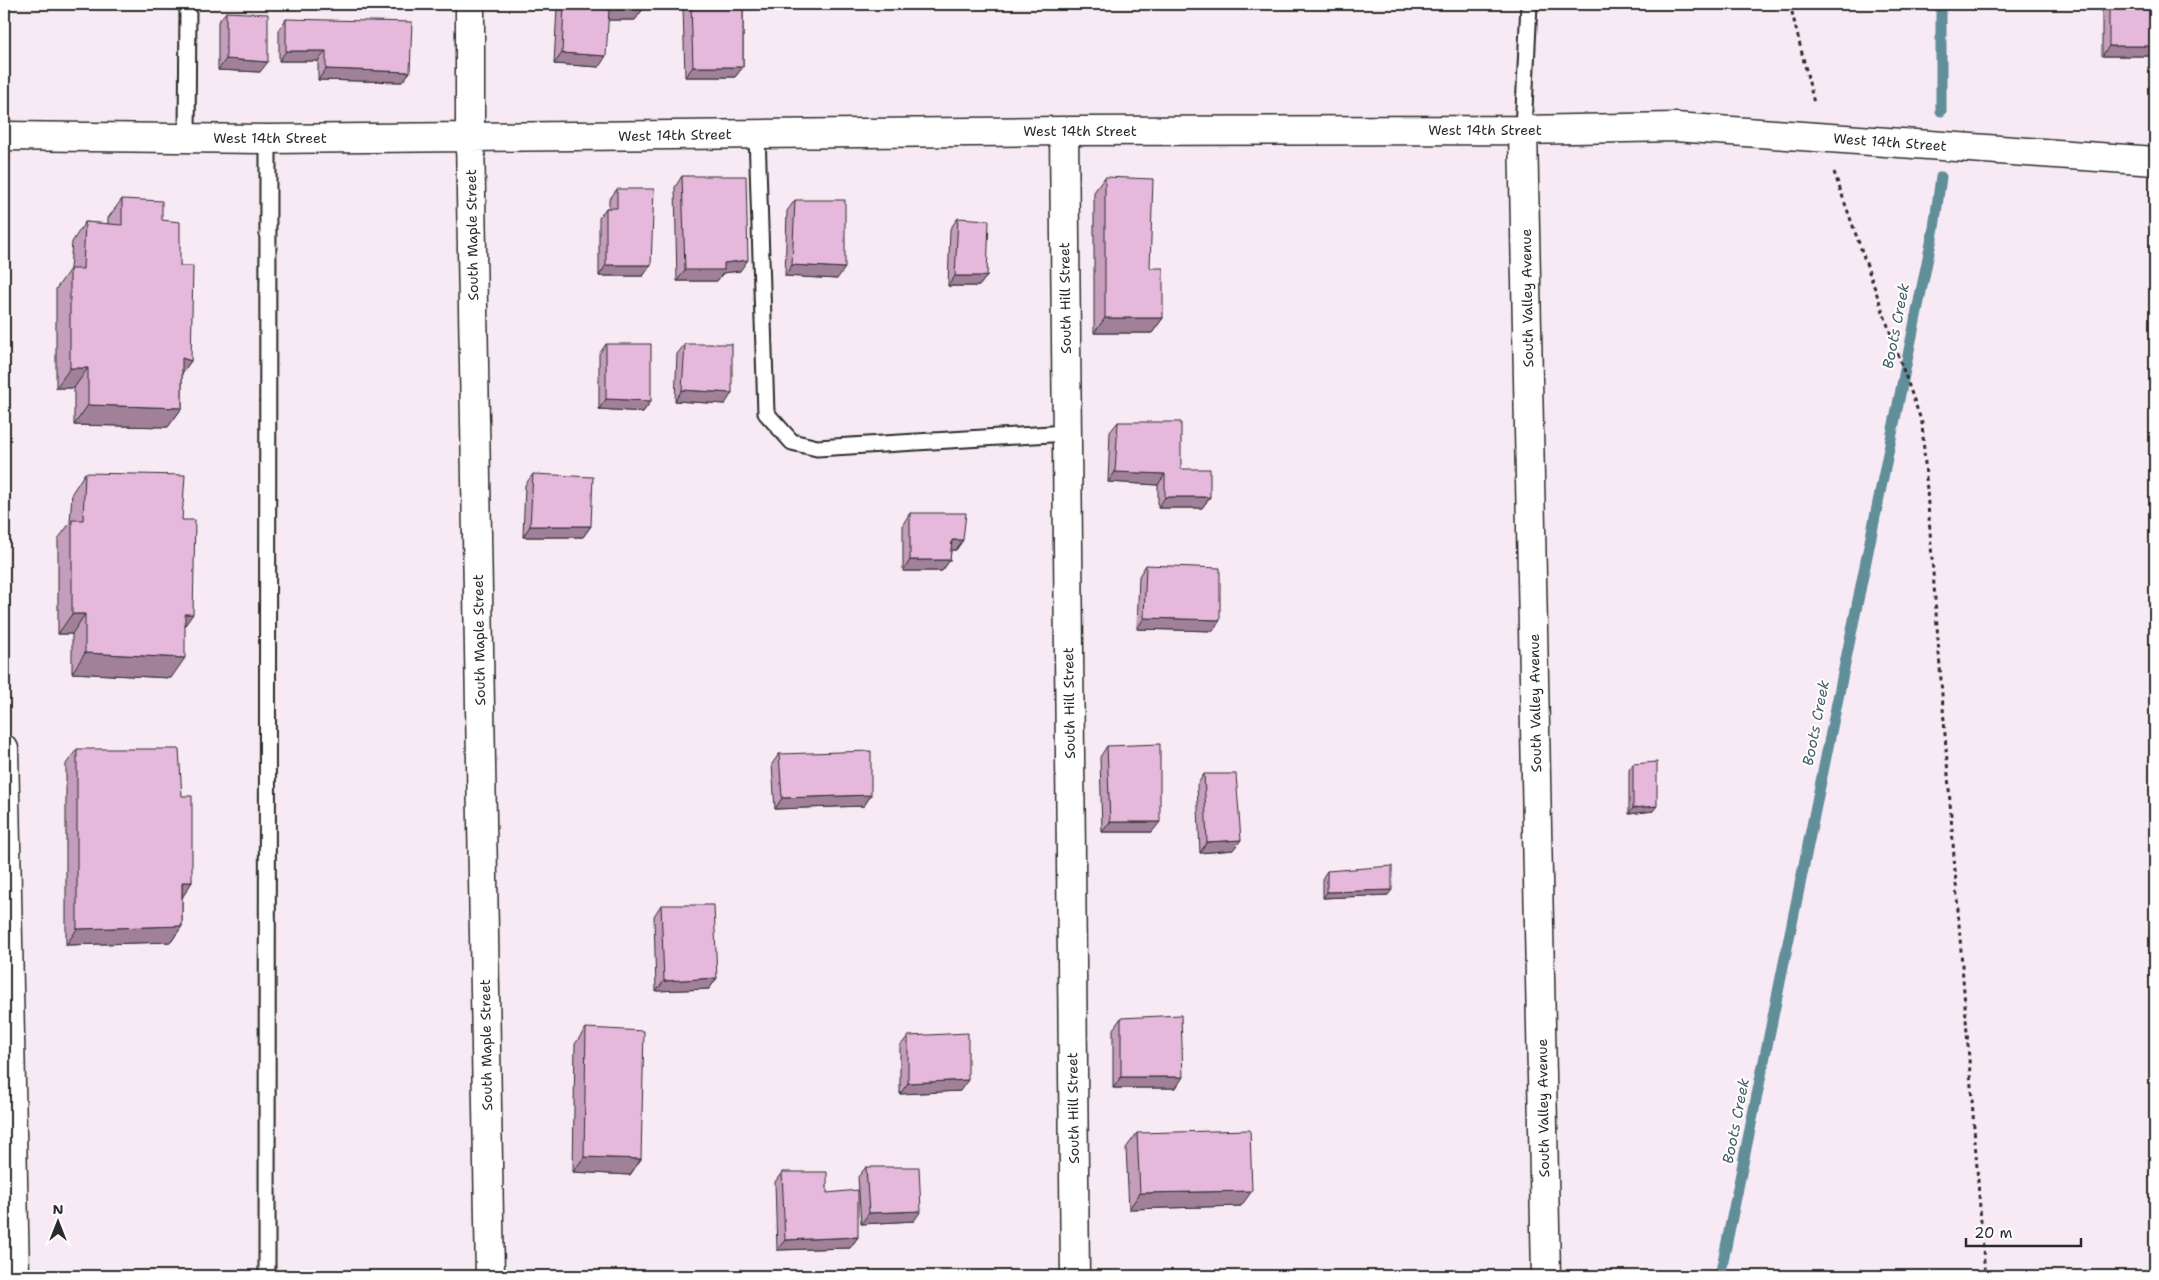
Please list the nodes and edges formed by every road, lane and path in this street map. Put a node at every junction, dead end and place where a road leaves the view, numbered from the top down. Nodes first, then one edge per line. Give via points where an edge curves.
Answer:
1 (188, 4) edge
2 (470, 4) edge
3 (1529, 4) edge
4 (1790, 4) edge
5 (1064, 130) junction
6 (1523, 130) junction
7 (757, 134) junction
8 (4, 136) edge
9 (470, 137) junction
10 (187, 138) junction
11 (1822, 138) junction
12 (268, 139) junction
13 (2155, 161) edge
14 (1067, 433) junction
15 (4, 749) edge
16 (15, 1276) edge
17 (267, 1276) edge
18 (490, 1276) edge
19 (1075, 1276) edge
20 (1546, 1276) edge
21 (1985, 1276) edge

1 - 10 lane
2 - 9 street, South Maple Street
3 - 6 lane
4 - 11 path
5 - 6 street, West 14th Street
5 - 7 street, West 14th Street
5 - 14 street, South Hill Street
6 - 11 street, West 14th Street via 1675,127
6 - 20 street, South Valley Avenue
7 - 9 street, West 14th Street
7 - 14 lane via 766,412 792,442 817,448
8 - 10 street, West 14th Street
9 - 12 street, West 14th Street
9 - 18 street, South Maple Street
10 - 12 street, West 14th Street
11 - 13 street, West 14th Street
11 - 21 path via 1922,424
12 - 17 lane
14 - 19 street, South Hill Street
15 - 16 street

